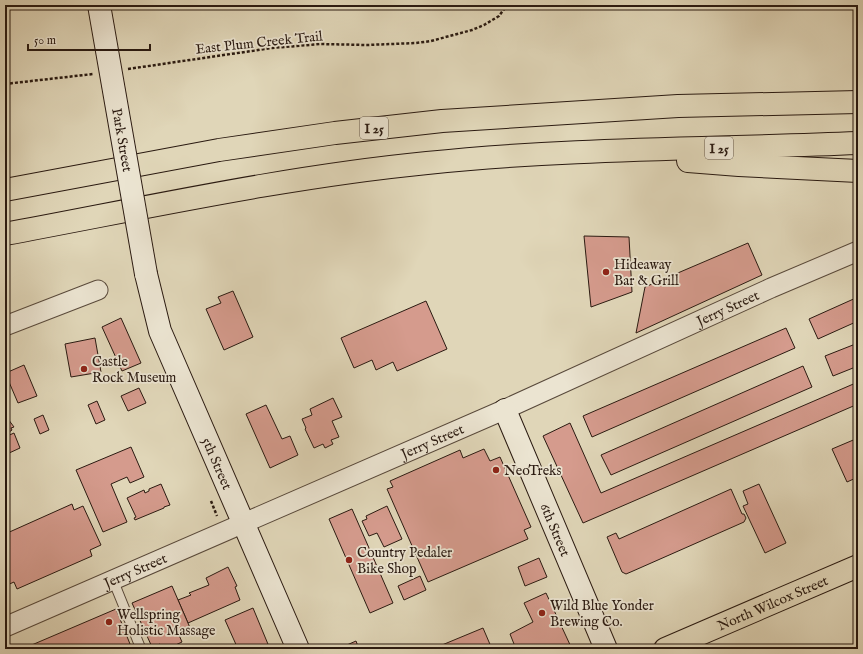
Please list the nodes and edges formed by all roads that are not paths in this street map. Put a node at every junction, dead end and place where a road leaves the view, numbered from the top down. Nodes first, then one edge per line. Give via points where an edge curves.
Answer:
1 (99, 5) edge
2 (858, 93) edge
3 (858, 102) edge
4 (748, 104) junction
5 (858, 143) edge
6 (580, 151) junction
7 (858, 171) edge
8 (5, 190) edge
9 (5, 234) edge
10 (858, 251) edge
11 (146, 274) joint
12 (98, 290) dead end
13 (5, 326) edge
14 (505, 410) junction
15 (244, 523) junction
16 (858, 566) edge
17 (113, 580) junction
18 (5, 627) edge
19 (141, 649) edge
20 (298, 649) edge
21 (606, 649) edge
22 (666, 649) edge

1 - 11 street, Park Street, bridge
2 - 4 main road
3 - 4 main road, I 25
4 - 8 main road, I 25 via 670,106 442,120 219,150
5 - 6 main road, I 25
6 - 7 main road via 740,165
6 - 9 main road, I 25 via 360,170 276,183
10 - 14 street, Jerry Street
11 - 15 street, 5th Street via 160,331
12 - 13 street
14 - 15 street, Jerry Street
14 - 21 street, 6th Street
15 - 17 street, Jerry Street
15 - 20 street, 5th Street
16 - 22 main road, North Wilcox Street
17 - 18 street, Jerry Street
17 - 19 lane

